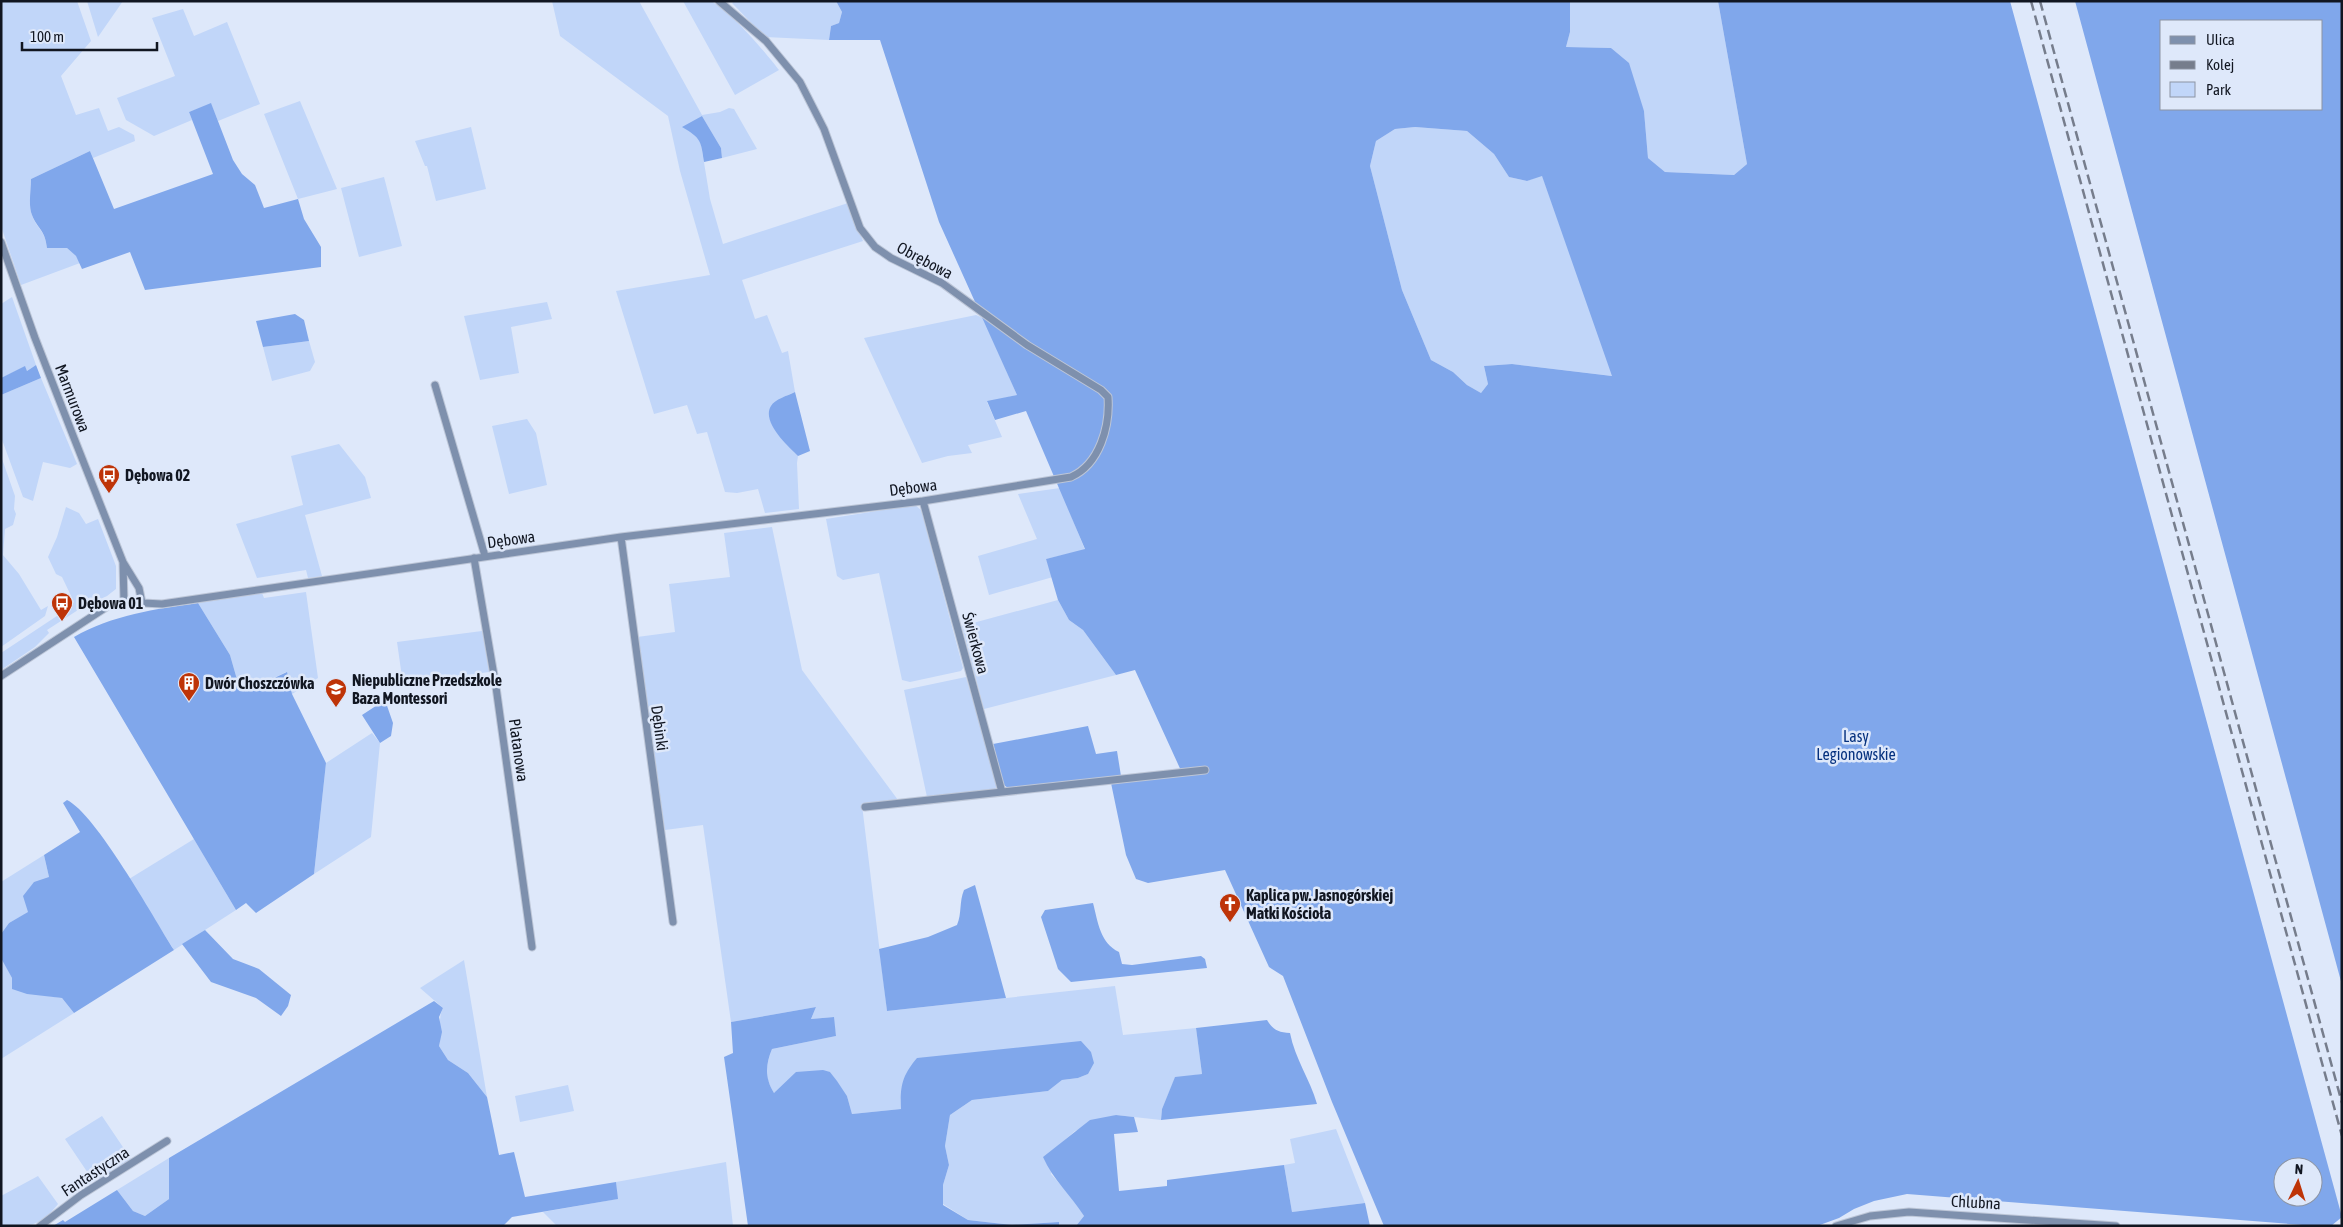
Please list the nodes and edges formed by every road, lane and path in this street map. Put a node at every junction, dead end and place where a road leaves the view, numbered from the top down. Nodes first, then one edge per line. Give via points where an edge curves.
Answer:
1 (719, 1) edge
2 (1, 242) edge
3 (435, 386) dead end
4 (1046, 482) joint
5 (923, 501) junction
6 (621, 537) junction
7 (485, 556) junction
8 (474, 558) junction
9 (123, 562) junction
10 (124, 602) junction
11 (142, 603) junction
12 (1, 676) edge
13 (1205, 770) dead end
14 (1002, 792) junction
15 (865, 807) dead end
16 (673, 922) dead end
17 (532, 947) dead end
18 (167, 1141) dead end
19 (1839, 1225) edge
20 (40, 1226) edge
21 (2116, 1226) edge

1 - 4 street, Obrębowa via 766,41 804,88 824,129 860,228 867,239 891,258 949,288 1027,345 1108,397 1101,444 1091,462 1071,477
2 - 9 street, Marmurowa
3 - 7 street
4 - 5 street, Dębowa
5 - 6 street, Dębowa
5 - 14 street, Świerkowa
6 - 7 street, Dębowa
6 - 16 street, Dębinki
7 - 8 street, Dębowa
8 - 11 street, Dębowa via 162,604
8 - 17 street, Platanowa via 499,705
9 - 10 street, Marmurowa
9 - 11 street, Marmurowa via 138,588
10 - 11 street, Dębowa
10 - 12 street, Dębowa via 97,612
13 - 14 street
14 - 15 street
18 - 20 street, Fantastyczna via 81,1195
19 - 21 street, Chlubna via 1870,1216 1909,1212

